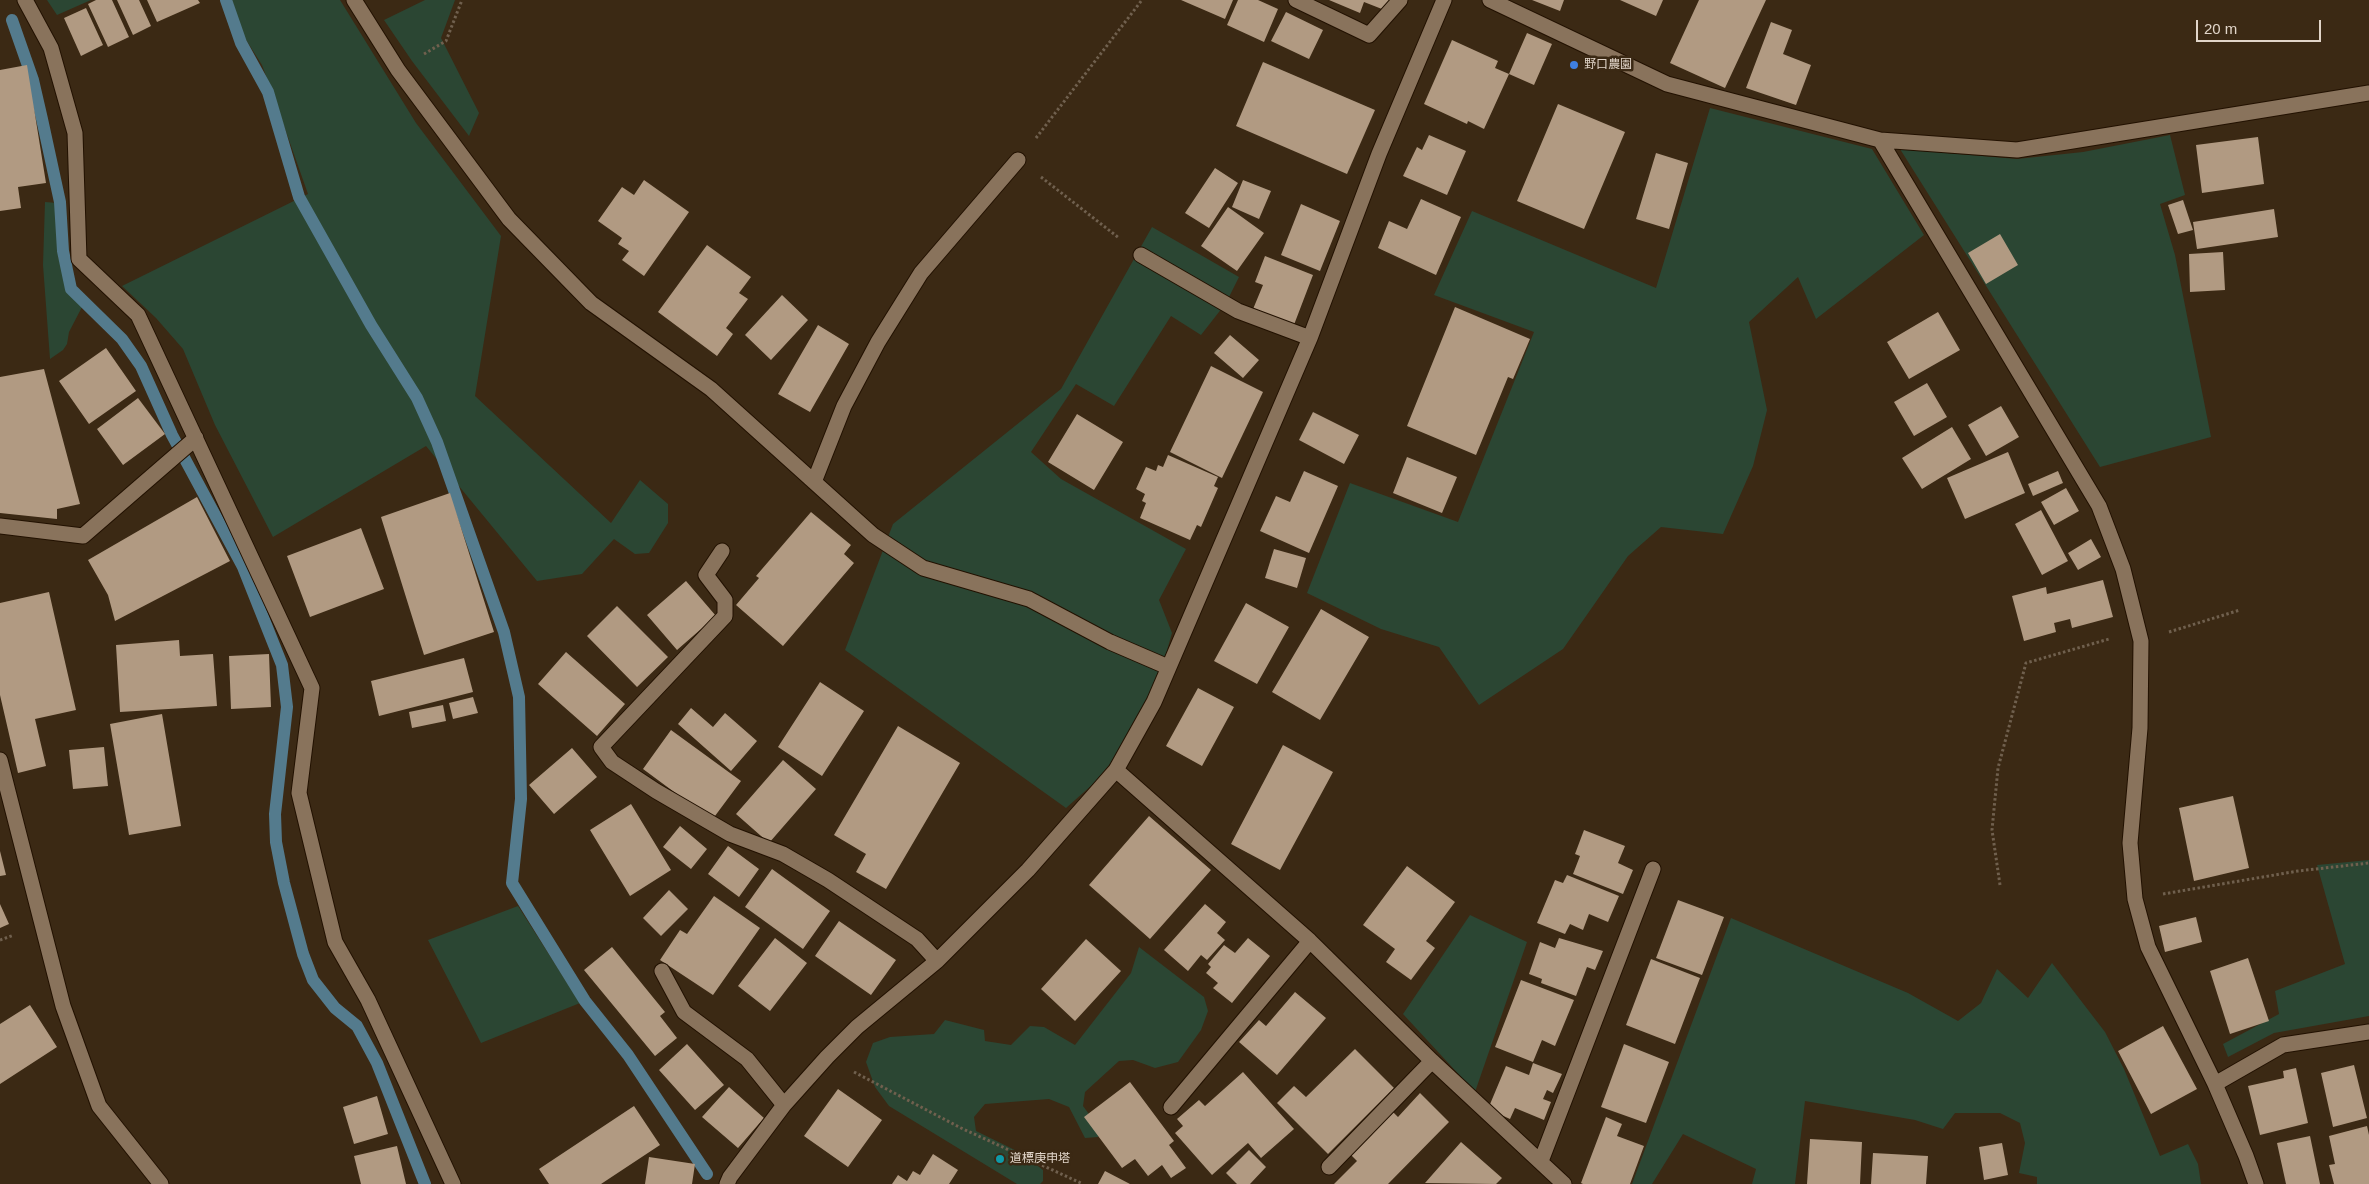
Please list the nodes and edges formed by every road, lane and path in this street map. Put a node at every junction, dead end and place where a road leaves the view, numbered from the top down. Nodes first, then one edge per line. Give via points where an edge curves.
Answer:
1 (25, 0) edge
2 (354, 0) edge
3 (462, 0) edge
4 (1142, 0) edge
5 (1296, 0) edge
6 (1400, 0) edge
7 (1444, 0) edge
8 (1490, 0) edge
9 (398, 70) junction
10 (2369, 93) edge
11 (1880, 140) junction
12 (1018, 160) junction
13 (1141, 255) joint
14 (1310, 338) junction
15 (196, 438) junction
16 (814, 482) junction
17 (0, 526) edge
18 (722, 551) dead end
19 (2240, 610) dead end
20 (2141, 641) junction
21 (1168, 667) junction
22 (0, 760) edge
23 (1116, 770) junction
24 (2369, 863) edge
25 (1653, 869) dead end
26 (2000, 885) dead end
27 (2135, 899) junction
28 (1310, 941) junction
29 (937, 961) junction
30 (662, 971) dead end
31 (2369, 1032) edge
32 (1432, 1062) junction
33 (861, 1076) dead end
34 (2215, 1084) junction
35 (784, 1105) junction
36 (1170, 1107) dead end
37 (1542, 1161) junction
38 (1329, 1167) dead end
39 (161, 1184) edge
40 (453, 1184) edge
41 (727, 1184) edge
42 (1082, 1184) edge
43 (1564, 1184) edge
44 (2256, 1184) edge

1 - 15 street via 51,48 76,133 79,259 138,316
2 - 9 street
3 - 9 path via 446,41
4 - 12 path
5 - 6 street via 1369,35
7 - 14 street via 1379,154
8 - 11 street via 1667,84
9 - 16 street via 509,219 591,303 711,390
10 - 11 street via 2017,150
11 - 20 street via 2099,506 2123,569
12 - 13 path
12 - 16 street via 921,273 878,342 844,406
13 - 14 street via 1238,311
14 - 21 street
15 - 17 street via 84,536
15 - 40 street via 312,688 299,793 336,942 368,1000
16 - 21 street via 873,535 923,568 1029,598 1110,642
18 - 29 street via 706,575 725,600 725,616 602,747 612,762 672,800 730,834 783,854 828,880 917,939
19 - 20 path
20 - 26 path via 2107,639 2026,663 1998,768 1992,830
20 - 27 street via 2140,728 2130,843
21 - 23 street via 1154,702
22 - 39 street via 63,1006 99,1106
23 - 28 street
23 - 29 street via 1028,870
24 - 27 path via 2298,871
25 - 37 street
27 - 34 street via 2148,947
28 - 32 street
28 - 36 street
29 - 35 street via 856,1027
30 - 35 street via 684,1012 747,1059
31 - 34 street via 2284,1045
32 - 37 street
32 - 38 street
33 - 42 path via 961,1128
34 - 44 street
35 - 41 street
37 - 43 street

